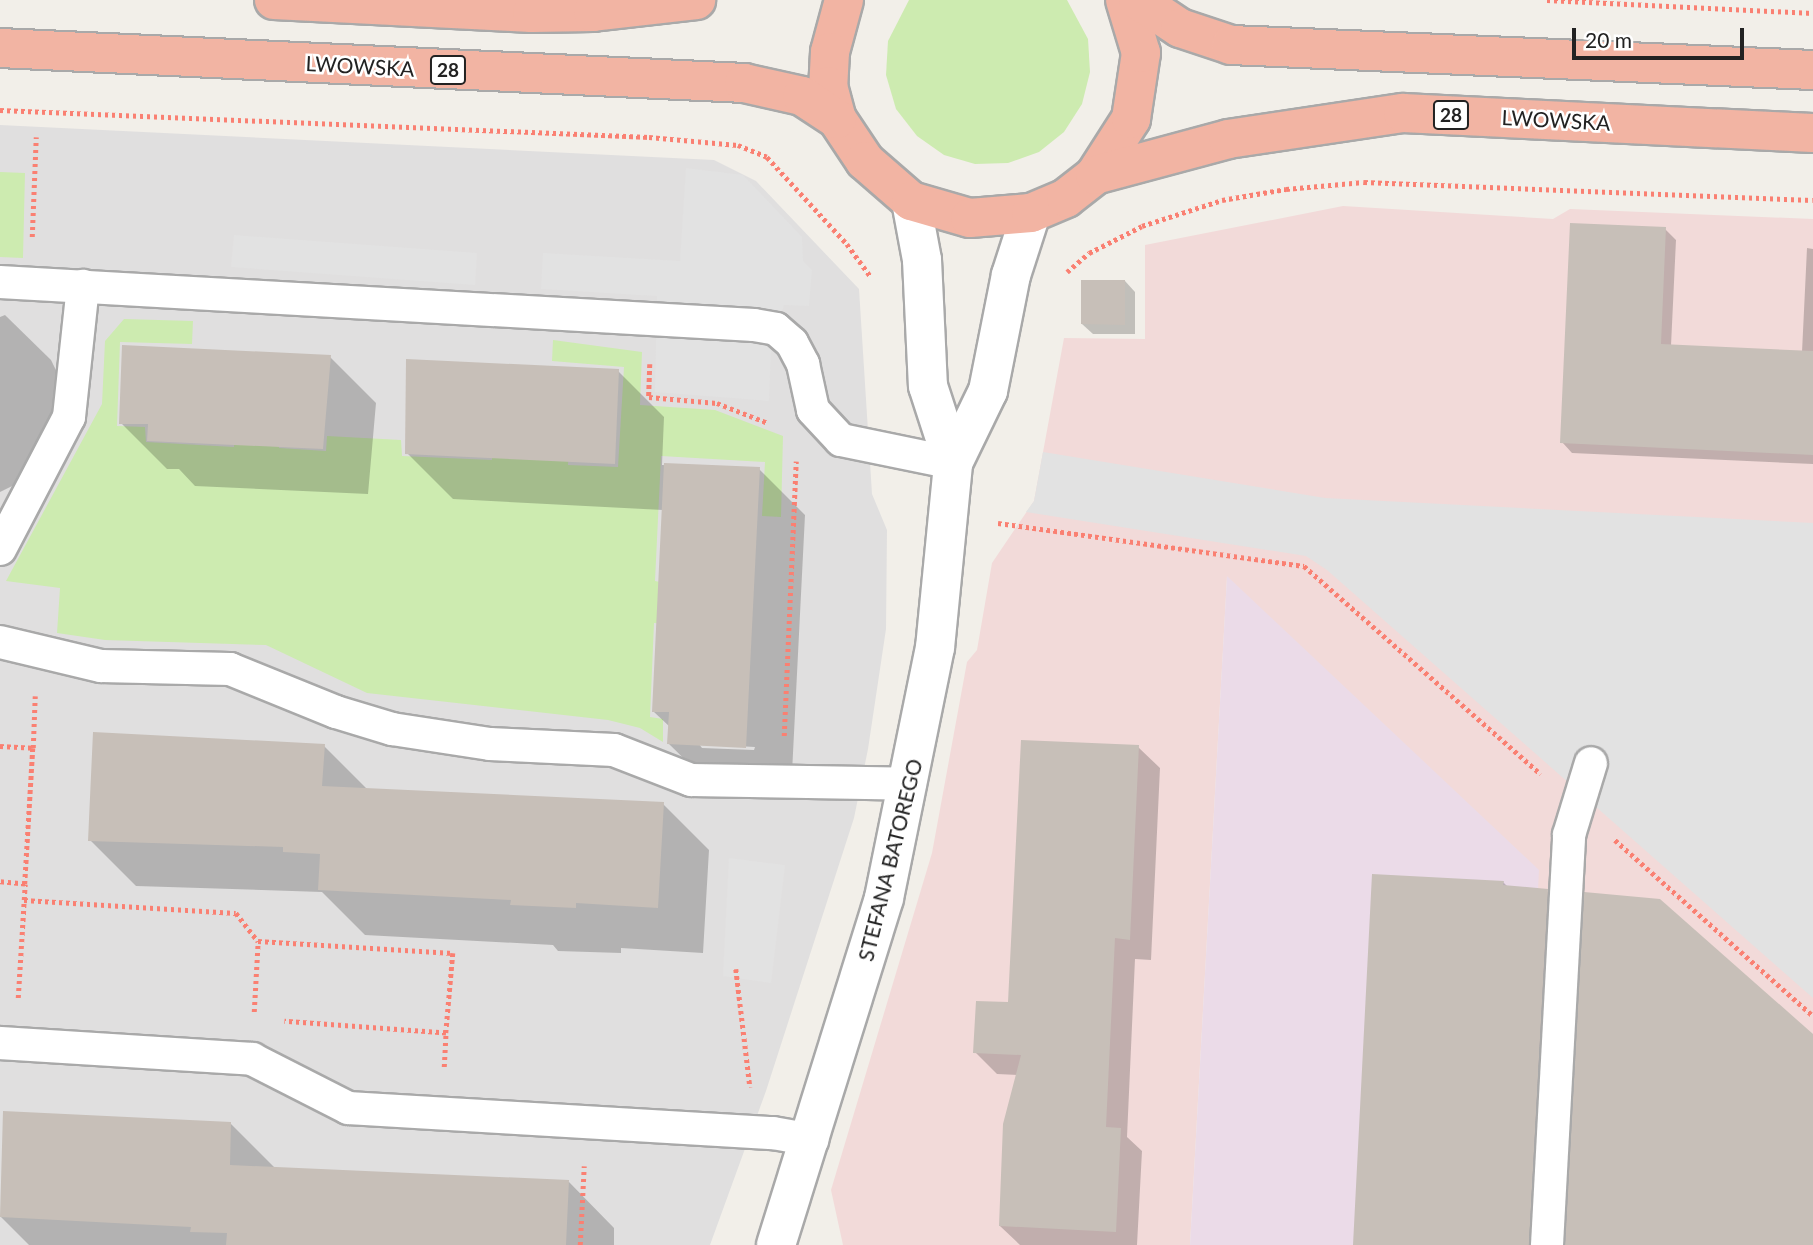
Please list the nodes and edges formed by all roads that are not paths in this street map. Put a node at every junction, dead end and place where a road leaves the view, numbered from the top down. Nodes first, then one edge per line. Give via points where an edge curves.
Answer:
1 (274, 0) edge
2 (696, 0) edge
3 (844, 0) edge
4 (1125, 0) edge
5 (1138, 0) edge
6 (0, 48) edge
7 (1813, 70) edge
8 (837, 119) junction
9 (1813, 133) edge
10 (1095, 175) junction
11 (911, 201) junction
12 (1031, 213) junction
13 (15, 282) edge
14 (83, 286) junction
15 (953, 463) junction
16 (0, 549) edge
17 (0, 642) edge
18 (1591, 763) dead end
19 (910, 784) junction
20 (0, 1043) edge
21 (812, 1140) junction
22 (776, 1245) edge
23 (1547, 1245) edge

1 - 2 highway via 532,13 593,12
3 - 8 highway, 28 via 830,52 828,86
4 - 10 highway, 28 via 1141,53 1131,118
5 - 7 highway via 1180,28 1231,45
6 - 8 highway, LWOWSKA / 28 via 744,83 802,96
8 - 11 highway, 28 via 864,161
9 - 10 highway, LWOWSKA / 28 via 1403,113 1228,139
10 - 12 highway, 28 via 1066,198
11 - 12 highway, 28 via 970,218
11 - 15 street, STEFANA BATOREGO via 922,260 928,386
12 - 15 street, STEFANA BATOREGO via 1011,275 988,391
13 - 14 lane
14 - 15 lane via 776,329 792,343 803,364 813,410 841,440
14 - 16 lane via 69,417
15 - 19 street, STEFANA BATOREGO via 935,648
17 - 19 lane via 101,666 230,669 391,729 490,744 614,750 691,780
18 - 23 lane via 1569,835
19 - 21 street, STEFANA BATOREGO via 884,898
20 - 21 lane via 252,1059 348,1108 755,1132
21 - 22 street, STEFANA BATOREGO

